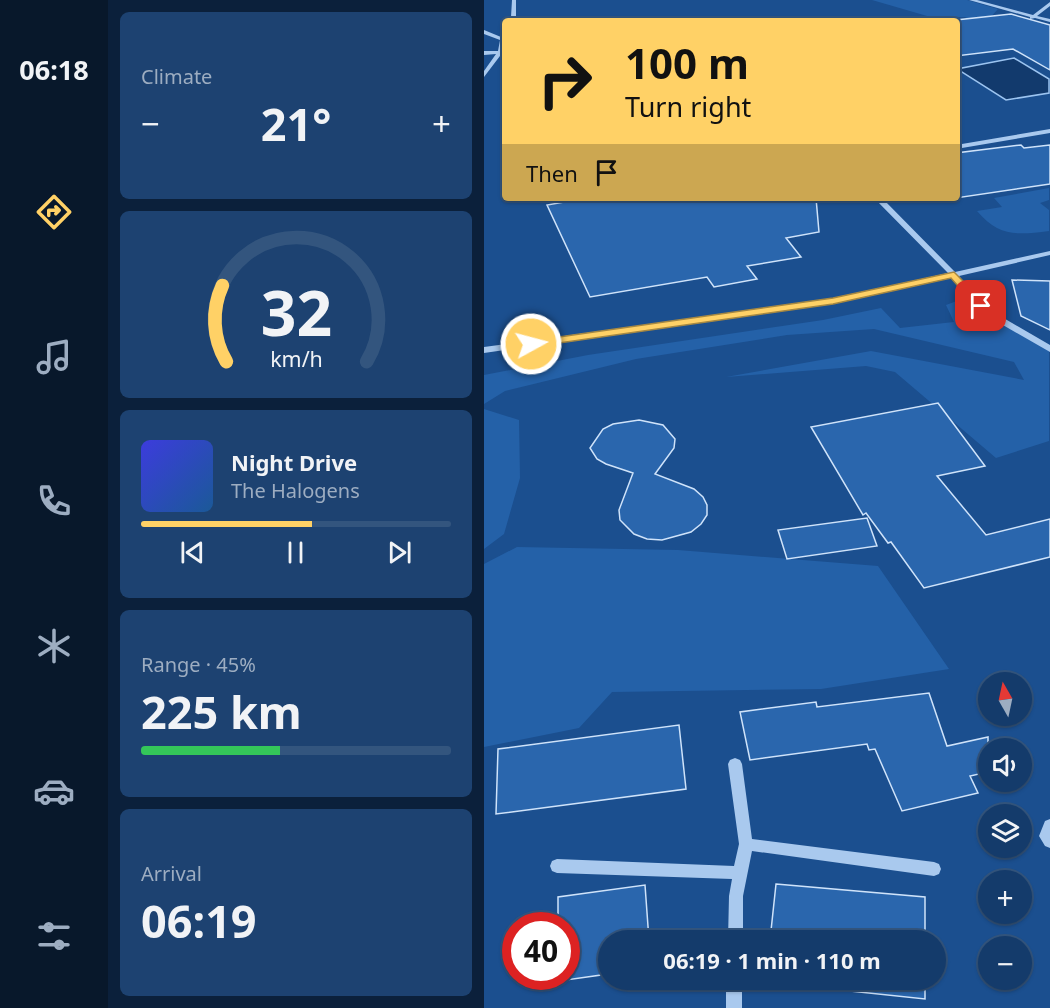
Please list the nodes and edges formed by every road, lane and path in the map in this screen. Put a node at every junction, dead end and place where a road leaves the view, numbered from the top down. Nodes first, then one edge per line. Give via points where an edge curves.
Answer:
1 (514, 0) edge
2 (971, 0) edge
3 (1050, 3) edge
4 (512, 18) edge
5 (1032, 18) junction
6 (1050, 21) edge
7 (484, 32) edge
8 (502, 39) edge
9 (502, 43) edge
10 (500, 52) junction
11 (484, 53) edge
12 (484, 75) edge
13 (1050, 131) edge
14 (960, 146) edge
15 (881, 201) edge
16 (1050, 253) edge
17 (954, 275) junction
18 (1050, 349) edge
19 (484, 350) edge
20 (735, 764) dead end
21 (1050, 825) edge
22 (1050, 842) edge
23 (746, 844) junction
24 (557, 866) dead end
25 (934, 869) dead end
26 (740, 873) junction
27 (735, 930) edge
28 (734, 990) edge
29 (734, 1008) edge

1 - 4 street
2 - 5 street
3 - 5 street
5 - 6 street
7 - 8 street
9 - 10 street
10 - 11 street
10 - 12 street
13 - 14 street
15 - 17 street
16 - 17 street
17 - 18 street via 992,315
17 - 19 street via 833,301
20 - 23 street
21 - 22 street via 1046,836
23 - 25 street
23 - 26 street
24 - 26 street
26 - 27 street
28 - 29 street

